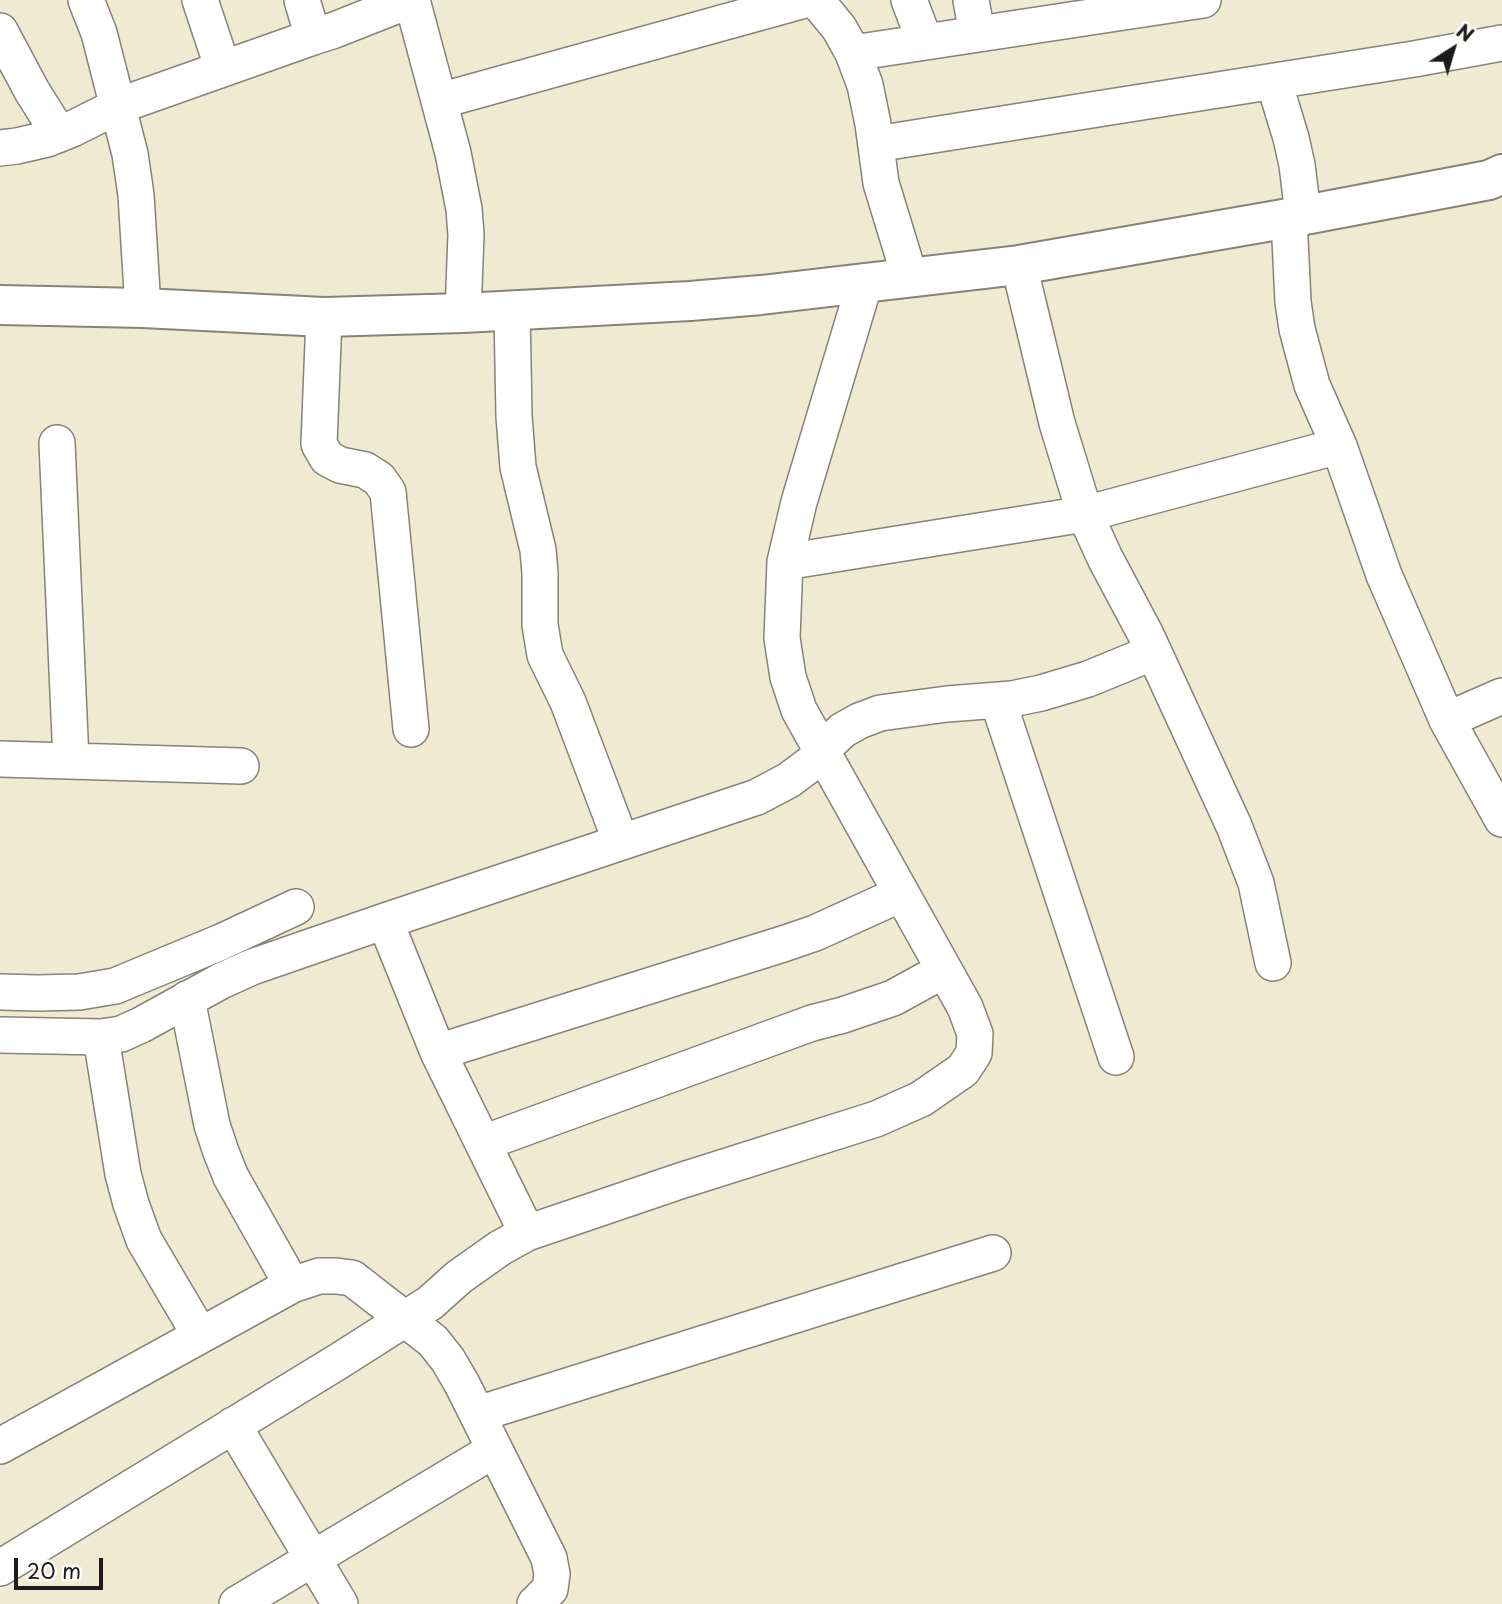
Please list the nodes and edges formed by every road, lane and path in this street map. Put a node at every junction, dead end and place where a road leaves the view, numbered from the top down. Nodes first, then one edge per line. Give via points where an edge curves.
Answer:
1 (86, 0) edge
2 (200, 0) edge
3 (302, 0) edge
4 (805, 0) edge
5 (816, 0) edge
6 (909, 0) edge
7 (971, 0) edge
8 (1203, 0) edge
9 (1164, 3) edge
10 (1087, 9) edge
11 (0, 31) edge
12 (977, 34) junction
13 (313, 37) junction
14 (925, 42) junction
15 (1502, 43) edge
16 (853, 53) junction
17 (223, 69) junction
18 (1274, 82) junction
19 (439, 101) junction
20 (118, 106) junction
21 (59, 134) junction
22 (876, 144) junction
23 (0, 148) edge
24 (1498, 178) edge
25 (1296, 216) junction
26 (1019, 264) junction
27 (910, 278) junction
28 (865, 282) junction
29 (0, 305) edge
30 (143, 309) junction
31 (512, 311) junction
32 (463, 313) junction
33 (324, 317) junction
34 (57, 443) dead end
35 (1339, 446) junction
36 (1085, 514) junction
37 (785, 562) junction
38 (1154, 652) junction
39 (1502, 696) edge
40 (998, 701) junction
41 (1447, 720) junction
42 (411, 729) dead end
43 (822, 752) junction
44 (0, 759) edge
45 (71, 761) junction
46 (241, 766) dead end
47 (1502, 820) edge
48 (621, 842) junction
49 (901, 894) junction
50 (296, 907) dead end
51 (385, 920) junction
52 (1273, 963) dead end
53 (944, 970) junction
54 (0, 992) edge
55 (187, 999) junction
56 (0, 1035) edge
57 (102, 1037) junction
58 (438, 1052) junction
59 (1116, 1057) dead end
60 (482, 1143) junction
61 (527, 1233) junction
62 (993, 1253) dead end
63 (292, 1285) junction
64 (405, 1318) junction
65 (200, 1335) junction
66 (478, 1414) junction
67 (233, 1425) junction
68 (0, 1446) edge
69 (495, 1450) junction
70 (312, 1558) junction
71 (0, 1568) edge
72 (237, 1604) edge
73 (340, 1604) edge
74 (535, 1604) edge

1 - 20 street
2 - 17 street
3 - 13 street
4 - 19 street
5 - 16 street
6 - 14 street
7 - 12 street
8 - 9 street
9 - 10 street
10 - 12 street
11 - 21 street
12 - 14 street
13 - 17 street
13 - 19 street via 412,0
14 - 16 street
15 - 18 street
16 - 22 street
17 - 20 street
18 - 22 street
18 - 25 street via 1297,165
19 - 32 street via 464,209
20 - 21 street
20 - 30 street via 136,195
21 - 23 street
22 - 27 street via 881,183
24 - 25 highway
25 - 26 highway
25 - 35 street via 1293,302 1297,329 1312,385
26 - 27 highway
26 - 36 street via 1057,423
27 - 28 highway
28 - 31 highway via 690,301
28 - 37 street
29 - 30 highway
30 - 33 highway
31 - 32 highway
31 - 48 street via 518,467 538,550 545,655 572,711
32 - 33 highway
33 - 42 street via 319,444 327,458 365,470 388,492
34 - 45 street
35 - 36 street
35 - 41 street via 1384,575
36 - 37 street
36 - 38 street
37 - 43 street via 782,638 788,677 799,710
38 - 40 street via 1088,679
38 - 52 street via 1245,852
39 - 41 street
40 - 43 street via 880,713 843,730
40 - 59 street
41 - 47 street
43 - 48 street via 789,780 757,797
43 - 49 street
44 - 45 street
45 - 46 street
48 - 51 street
49 - 53 street
49 - 58 street via 786,943
50 - 54 street via 115,986 79,992
51 - 55 street via 252,967
51 - 58 street
53 - 60 street via 893,998
53 - 61 street via 975,1034 974,1052 963,1070 921,1100 876,1119
55 - 57 street via 121,1034
55 - 63 street via 221,1152
56 - 57 street
57 - 65 street via 131,1204 144,1240
58 - 60 street
60 - 61 street
61 - 64 street
62 - 66 street
63 - 64 street via 319,1276 352,1278
63 - 65 street
64 - 66 street via 448,1360
64 - 67 street
65 - 68 street
66 - 69 street
67 - 70 street
67 - 71 street
69 - 70 street
69 - 74 street via 549,1558 550,1589
70 - 72 street
70 - 73 street

